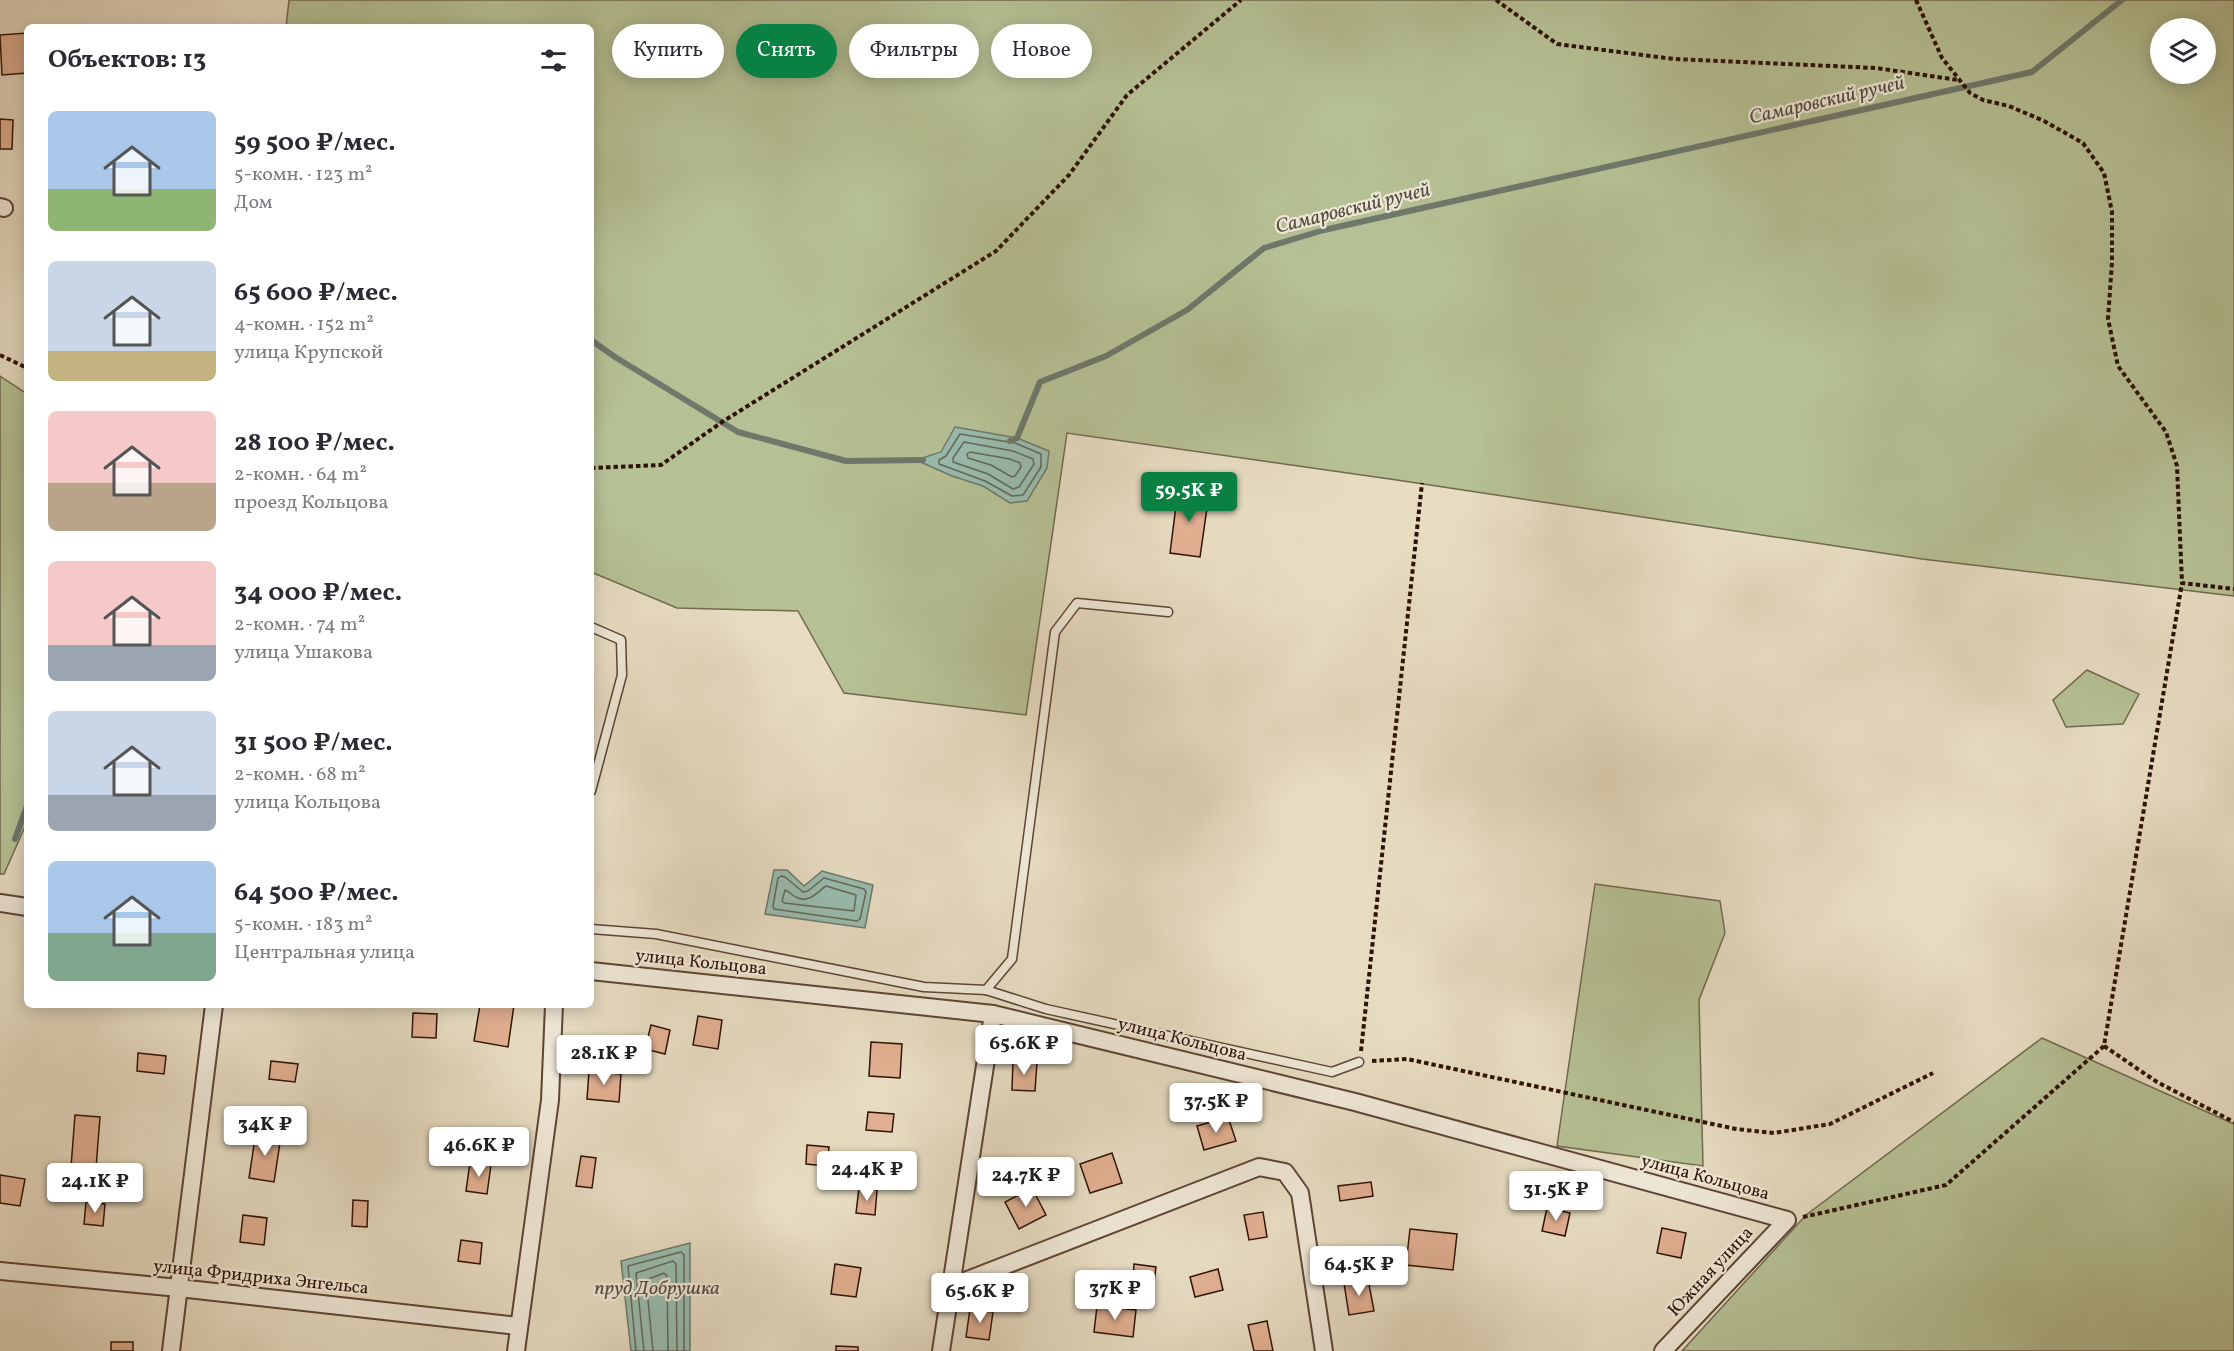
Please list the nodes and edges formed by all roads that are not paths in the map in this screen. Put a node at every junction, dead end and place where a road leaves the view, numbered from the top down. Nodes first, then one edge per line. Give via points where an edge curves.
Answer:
1 (1168, 612) dead end
2 (594, 628) edge
3 (594, 779) edge
4 (0, 903) edge
5 (24, 907) edge
6 (594, 929) edge
7 (594, 971) edge
8 (986, 990) junction
9 (214, 1008) edge
10 (554, 1008) edge
11 (993, 1014) junction
12 (1359, 1062) road end
13 (1787, 1220) joint
14 (0, 1271) edge
15 (952, 1286) junction
16 (179, 1288) junction
17 (518, 1326) junction
18 (171, 1351) edge
19 (516, 1351) edge
20 (941, 1351) edge
21 (1324, 1351) edge
22 (1663, 1351) edge

1 - 8 lane via 1077,603 1055,632 1012,959
2 - 3 lane via 621,640 621,675
4 - 5 street
6 - 8 lane via 656,934 924,987
7 - 11 street, улица Кольцова
8 - 12 lane via 1046,1009 1332,1072
9 - 16 street
10 - 17 street via 550,1100
11 - 13 street, улица Кольцова via 1355,1102
11 - 15 street
13 - 22 street, Южная улица
14 - 16 street, улица Фридриха Энгельса
15 - 20 street
15 - 21 street via 1259,1167 1285,1172 1300,1193
16 - 17 street, улица Фридриха Энгельса
16 - 18 street
17 - 19 street

